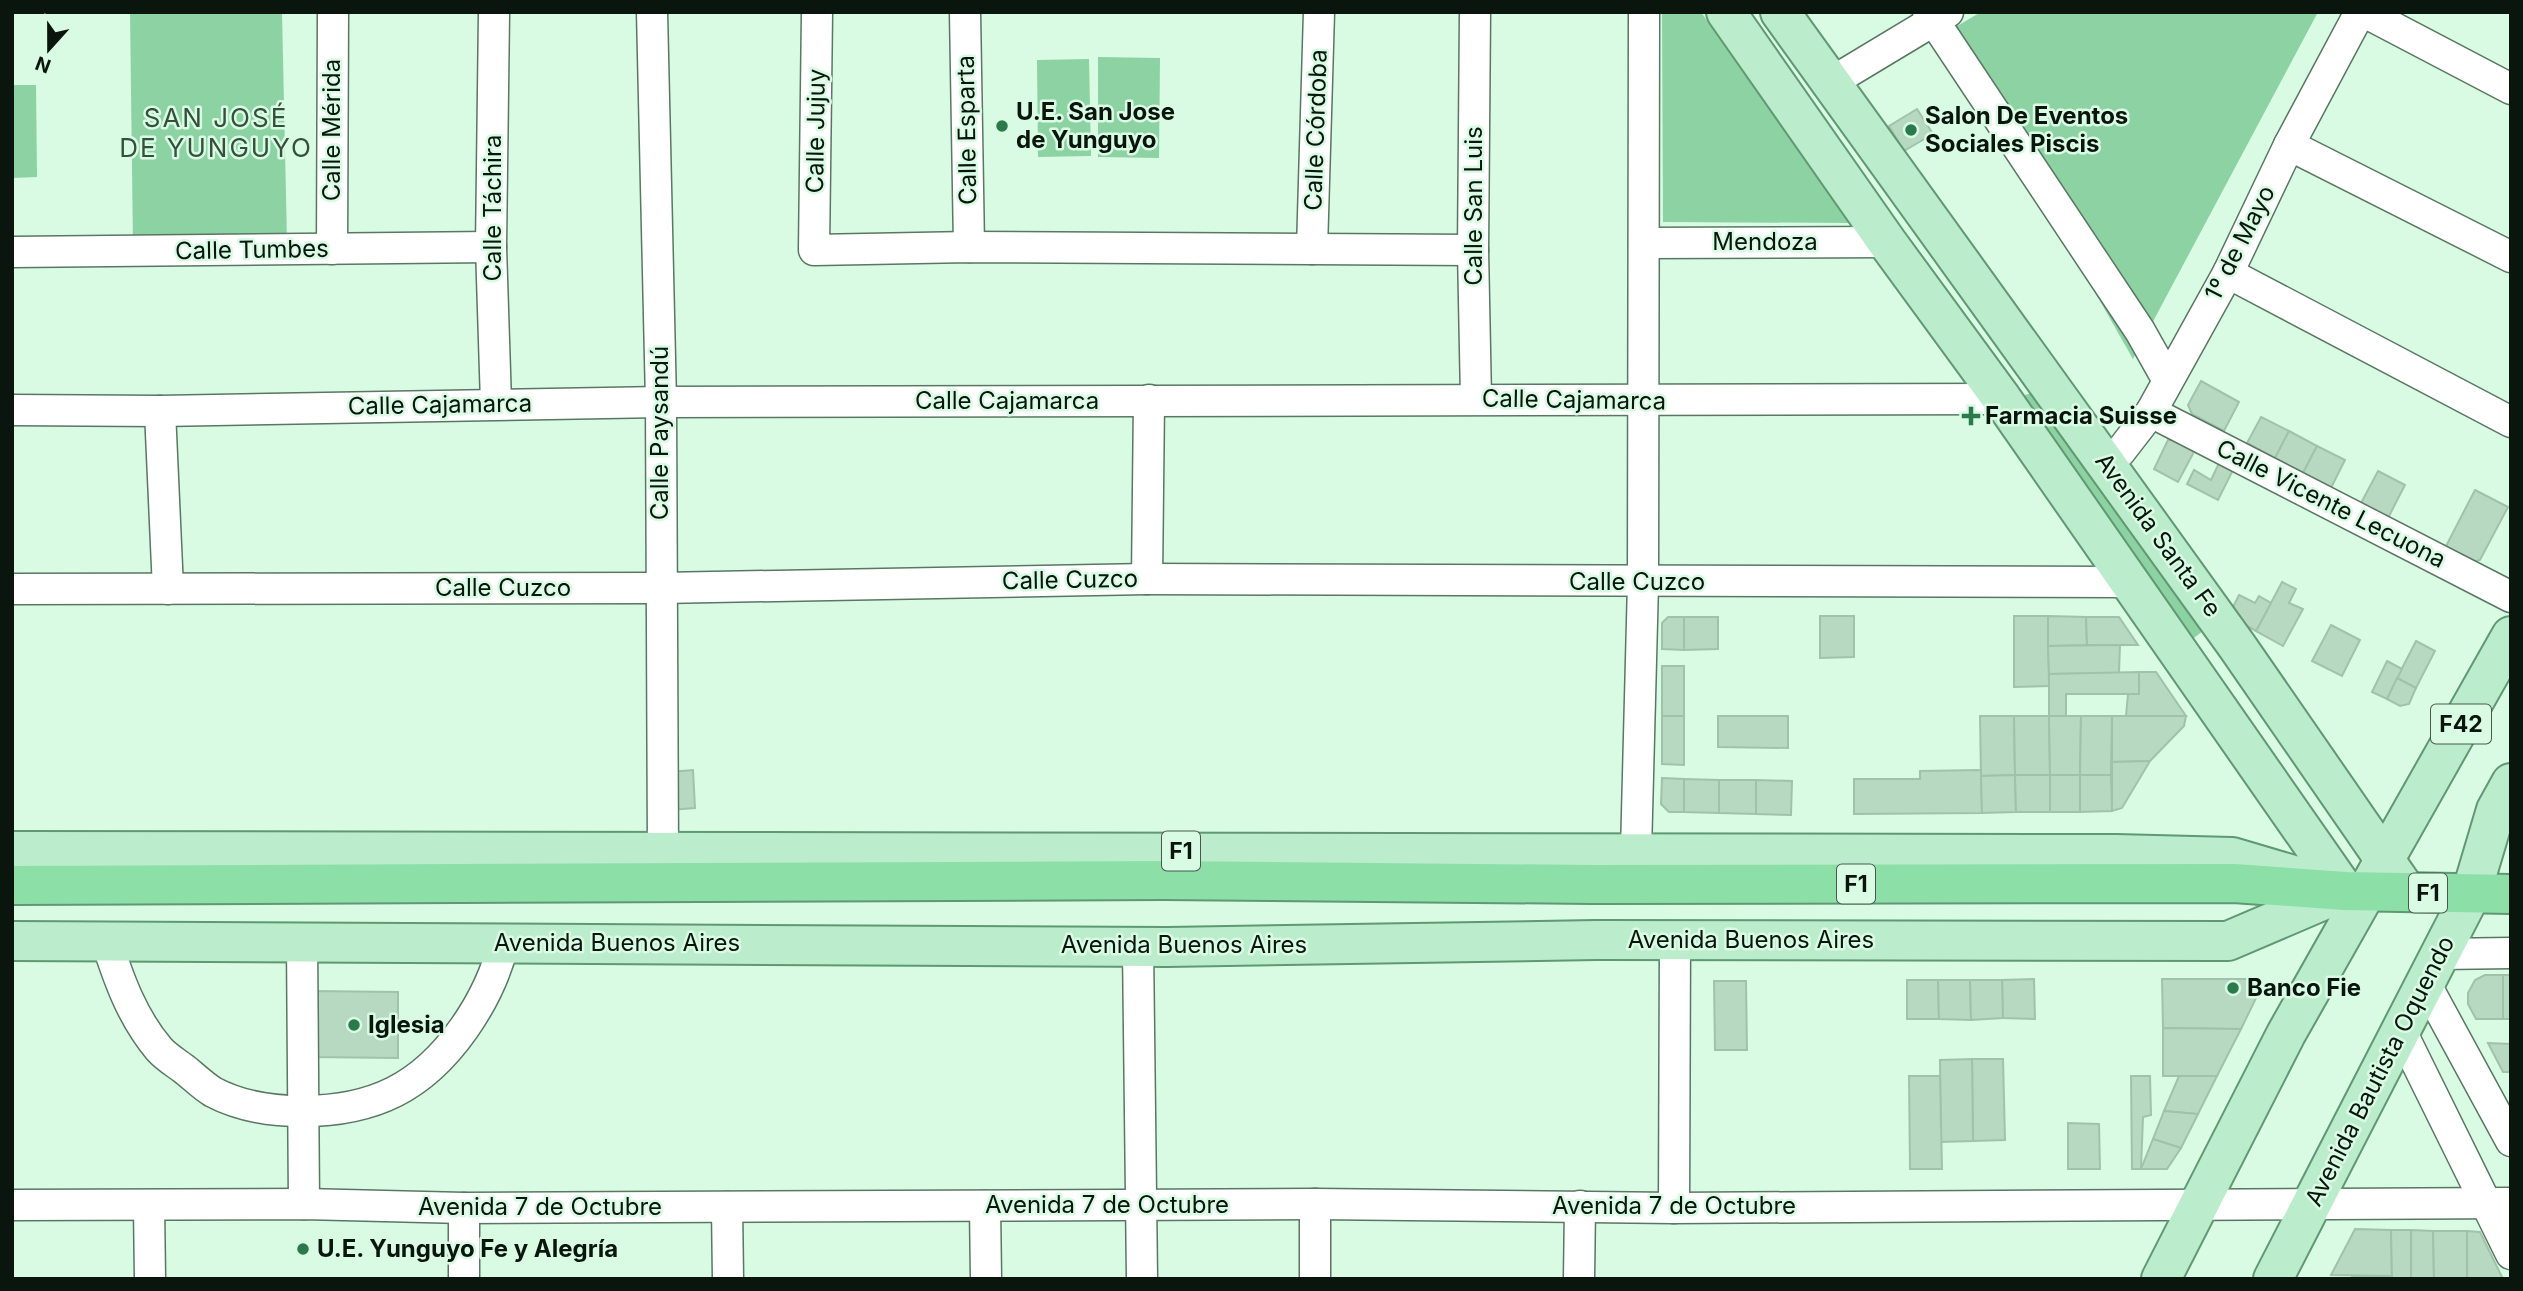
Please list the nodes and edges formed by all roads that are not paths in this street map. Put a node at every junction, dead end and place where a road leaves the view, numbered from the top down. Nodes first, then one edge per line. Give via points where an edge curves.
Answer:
1 (333, 12) edge
2 (494, 12) edge
3 (652, 12) edge
4 (817, 12) edge
5 (965, 12) edge
6 (1319, 12) edge
7 (1475, 12) edge
8 (1644, 12) edge
9 (1726, 12) edge
10 (1780, 12) edge
11 (2362, 12) edge
12 (1936, 15) edge
13 (1830, 83) junction
14 (2511, 89) edge
15 (2289, 145) junction
16 (1887, 242) junction
17 (1644, 243) junction
18 (491, 247) junction
19 (969, 247) junction
20 (332, 248) junction
21 (1312, 249) junction
22 (1472, 250) junction
23 (12, 253) edge
24 (2511, 257) edge
25 (2228, 273) junction
26 (2167, 379) junction
27 (2002, 399) junction
28 (1149, 400) junction
29 (1476, 400) junction
30 (661, 402) junction
31 (1644, 402) junction
32 (496, 403) junction
33 (12, 410) edge
34 (160, 411) junction
35 (2151, 412) junction
36 (2511, 422) edge
37 (2105, 461) junction
38 (1147, 579) junction
39 (2129, 582) junction
40 (1643, 583) junction
41 (661, 588) junction
42 (12, 589) edge
43 (168, 589) junction
44 (2511, 597) edge
45 (2511, 636) edge
46 (2511, 783) edge
47 (12, 851) edge
48 (1636, 852) junction
49 (663, 854) junction
50 (2365, 881) junction
51 (12, 885) edge
52 (2471, 894) junction
53 (2511, 894) edge
54 (12, 910) edge
55 (1675, 939) junction
56 (106, 940) junction
57 (12, 941) edge
58 (302, 941) junction
59 (504, 942) junction
60 (1138, 947) junction
61 (2511, 953) edge
62 (2433, 968) junction
63 (2401, 1031) junction
64 (303, 1112) junction
65 (2511, 1141) edge
66 (2201, 1203) junction
67 (2498, 1203) edge
68 (304, 1204) junction
69 (1315, 1204) junction
70 (12, 1205) edge
71 (149, 1206) junction
72 (985, 1206) junction
73 (1580, 1206) junction
74 (2311, 1206) junction
75 (727, 1207) junction
76 (1142, 1207) junction
77 (464, 1208) junction
78 (1674, 1208) junction
79 (2511, 1254) edge
80 (150, 1279) edge
81 (464, 1279) edge
82 (728, 1279) edge
83 (986, 1279) edge
84 (1142, 1279) edge
85 (1315, 1279) edge
86 (1579, 1279) edge
87 (2161, 1279) edge
88 (2273, 1279) edge

1 - 20 street, Calle Mérida
2 - 18 street, Calle Táchira
3 - 30 street, Calle Paysandú
4 - 19 street, Calle Jujuy via 814,250
5 - 19 street, Calle Esparta
6 - 21 street, Calle Córdoba
7 - 22 street, Calle San Luis
8 - 17 street
9 - 16 main road, Avenida Santa Fe
10 - 13 main road, Avenida Santa Fe
11 - 14 street
11 - 15 street, 1º de Mayo
12 - 13 street
12 - 26 street
13 - 37 main road, Avenida Santa Fe
15 - 24 street
15 - 25 street, 1º de Mayo
16 - 17 street, Mendoza
16 - 27 main road, Avenida Santa Fe
17 - 31 street
18 - 20 street, Calle Tumbes
18 - 32 street, Calle Táchira
19 - 21 street
20 - 23 street, Calle Tumbes
21 - 22 street
22 - 29 street, Calle San Luis
25 - 26 street, 1º de Mayo
25 - 36 street
26 - 35 street, 1º de Mayo
27 - 31 street, Calle Cajamarca
27 - 39 main road, Avenida Santa Fe
28 - 29 street, Calle Cajamarca
28 - 30 street, Calle Cajamarca
28 - 38 street
29 - 31 street, Calle Cajamarca
30 - 32 street, Calle Cajamarca
30 - 41 street, Calle Paysandú
31 - 40 street
32 - 34 street, Calle Cajamarca
33 - 34 street, Calle Cajamarca
34 - 43 street
35 - 37 street, 1º de Mayo via 2120,452
35 - 44 street, Calle Vicente Lecuona
37 - 50 main road, Avenida Santa Fe via 2237,646
38 - 40 street, Calle Cuzco
38 - 41 street, Calle Cuzco
39 - 40 street, Calle Cuzco
39 - 50 main road, Avenida Santa Fe
40 - 48 street
41 - 43 street, Calle Cuzco
41 - 49 street, Calle Paysandú
42 - 43 street, Calle Cuzco
45 - 50 main road, F42
46 - 52 main road, Avenida Bautista Oquendo via 2496,810
47 - 49 main road, Avenida Buenos Aires / F1
48 - 49 main road, Avenida Buenos Aires / F1
48 - 50 main road, Avenida Buenos Aires / F1 via 2232,857
50 - 51 highway, Avenida Buenos Aires / F1
50 - 52 highway, Avenida Buenos Aires / F1 via 2407,892
50 - 54 highway, Avenida Buenos Aires / F1 via 2239,906
50 - 55 main road, Avenida Buenos Aires via 2228,941
50 - 66 main road, F42
52 - 53 highway, Avenida Buenos Aires / F1
52 - 62 main road, Avenida Bautista Oquendo
55 - 60 main road, Avenida Buenos Aires
55 - 78 street
56 - 57 main road, Avenida Buenos Aires
56 - 58 main road, Avenida Buenos Aires
56 - 64 street via 131,1009 160,1051 214,1092 261,1108
58 - 59 main road, Avenida Buenos Aires
58 - 64 street
59 - 60 main road, Avenida Buenos Aires
59 - 64 street via 483,997 432,1064 394,1092 350,1106
60 - 76 street
61 - 62 street
62 - 63 main road, Avenida Bautista Oquendo
62 - 65 street
63 - 67 street
63 - 74 main road, Avenida Bautista Oquendo
64 - 68 street
66 - 74 street, Avenida 7 de Octubre
66 - 78 street, Avenida 7 de Octubre
66 - 87 main road, F42
67 - 74 street, Avenida 7 de Octubre
67 - 79 street
68 - 71 street, Avenida 7 de Octubre
68 - 77 street, Avenida 7 de Octubre
69 - 73 street, Avenida 7 de Octubre
69 - 76 street, Avenida 7 de Octubre
69 - 85 street
70 - 71 street, Avenida 7 de Octubre
71 - 80 street
72 - 75 street, Avenida 7 de Octubre
72 - 76 street, Avenida 7 de Octubre
72 - 83 street
73 - 78 street, Avenida 7 de Octubre
73 - 86 street
74 - 88 main road, Avenida Bautista Oquendo
75 - 77 street, Avenida 7 de Octubre
75 - 82 street
76 - 84 street
77 - 81 street

